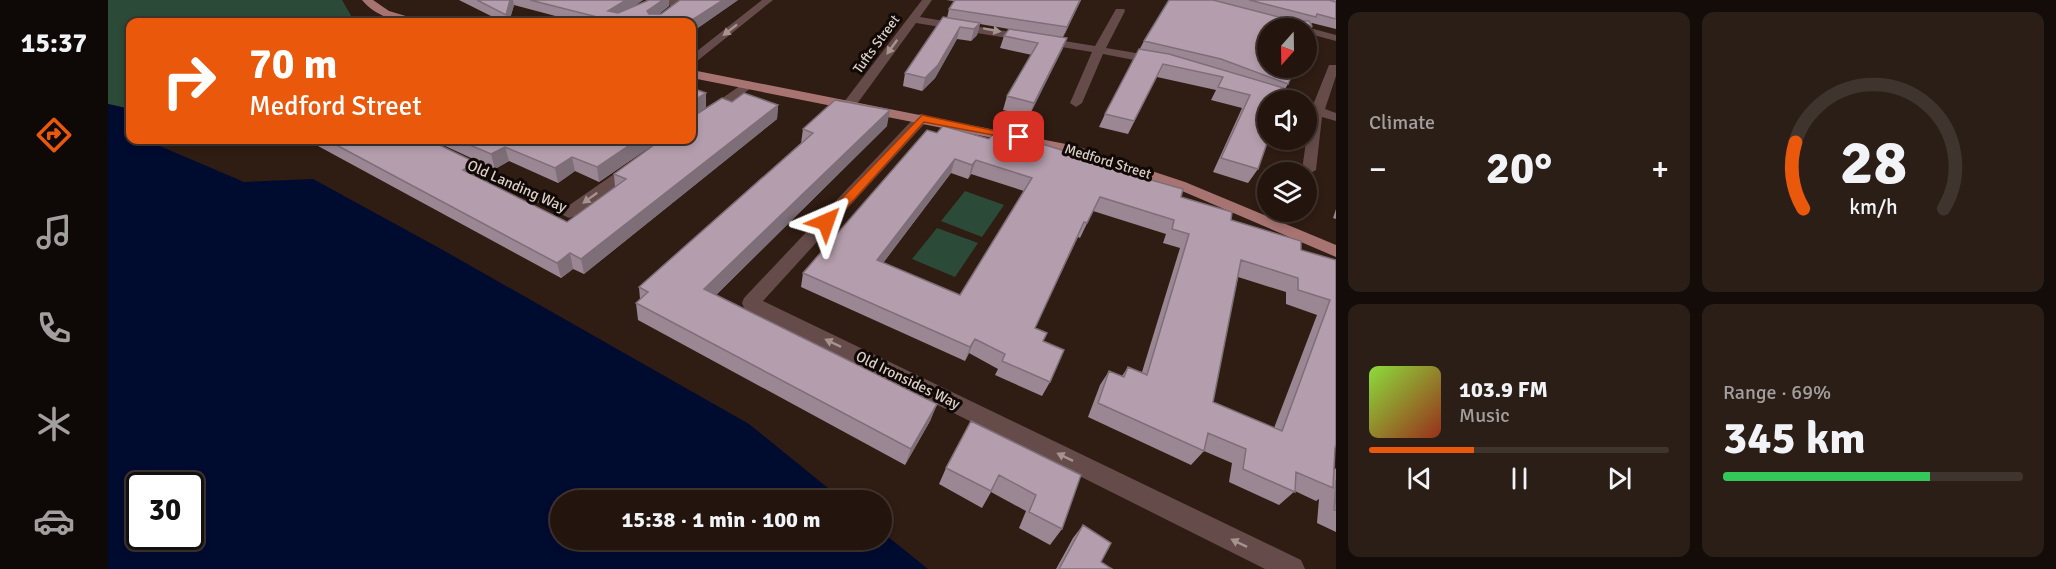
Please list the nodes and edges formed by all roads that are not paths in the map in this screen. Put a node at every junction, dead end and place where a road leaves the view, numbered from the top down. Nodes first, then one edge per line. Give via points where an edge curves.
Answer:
1 (367, 0) edge
2 (672, 0) edge
3 (768, 0) edge
4 (927, 0) edge
5 (656, 4) edge
6 (1120, 11) dead end
7 (403, 18) edge
8 (663, 18) edge
9 (914, 19) junction
10 (1317, 33) edge
11 (1336, 38) edge
12 (1099, 49) junction
13 (696, 57) edge
14 (1172, 63) edge
15 (1333, 68) dead end
16 (696, 76) edge
17 (747, 85) junction
18 (1317, 99) edge
19 (1076, 103) dead end
20 (849, 105) junction
21 (1317, 111) edge
22 (1336, 117) edge
23 (922, 118) junction
24 (696, 122) edge
25 (426, 144) edge
26 (665, 144) edge
27 (1336, 251) edge
28 (1292, 569) edge

1 - 7 main road via 385,14
2 - 5 street
2 - 8 street via 678,8
3 -> 13 street
4 - 9 street, Tufts Street
6 - 12 street
9 -> 12 street
9 -> 20 street, Tufts Street
10 - 11 street
12 - 14 street
12 - 19 street
15 - 18 street
16 - 17 main road, Medford Street
17 - 20 main road, Medford Street
17 - 24 street
20 - 23 main road, Medford Street
21 - 22 street
23 - 27 main road, Medford Street via 1040,142 1122,165 1180,184
28 -> 23 street, Old Ironsides Way via 751,303
26 -> 25 street, Old Landing Way via 569,213

